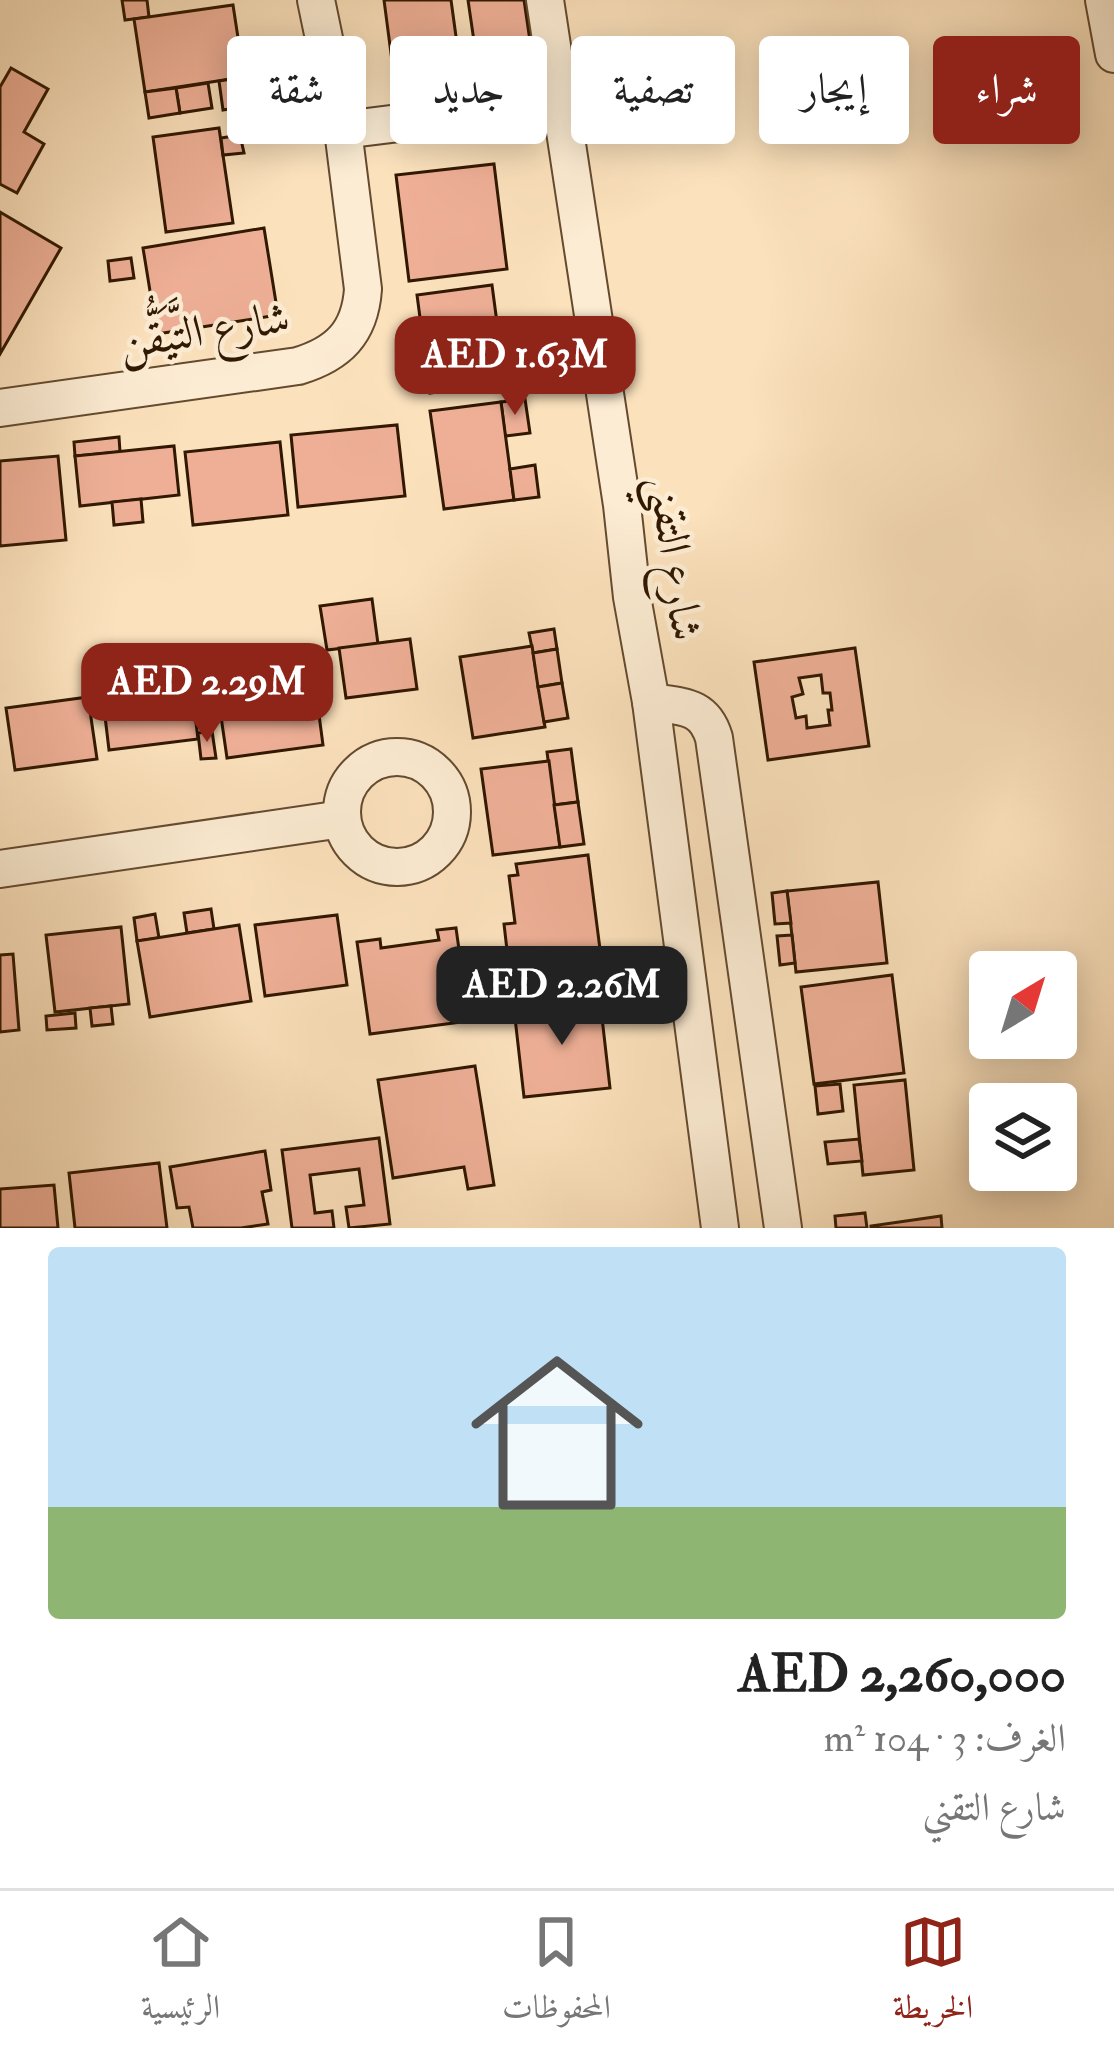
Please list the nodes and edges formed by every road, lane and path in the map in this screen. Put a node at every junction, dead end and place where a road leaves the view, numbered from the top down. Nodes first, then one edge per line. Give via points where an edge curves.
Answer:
1 (316, 0) edge
2 (545, 0) edge
3 (1104, 0) edge
4 (324, 36) edge
5 (1114, 54) edge
6 (560, 104) junction
7 (366, 127) edge
8 (346, 144) edge
9 (0, 408) edge
10 (651, 702) junction
11 (342, 819) dead end
12 (0, 869) edge
13 (720, 1228) edge
14 (783, 1228) edge

1 - 4 street, شارع التَّيَقُّن
2 - 6 street, شارع التقني
3 - 5 street
6 - 7 street
6 - 10 street, شارع التقني
8 - 9 street, شارع التَّيَقُّن via 363,289 362,308 340,346 298,366
10 - 13 street, شارع التقني
10 - 14 street, شارع التقني via 704,716 714,738
11 - 12 street

